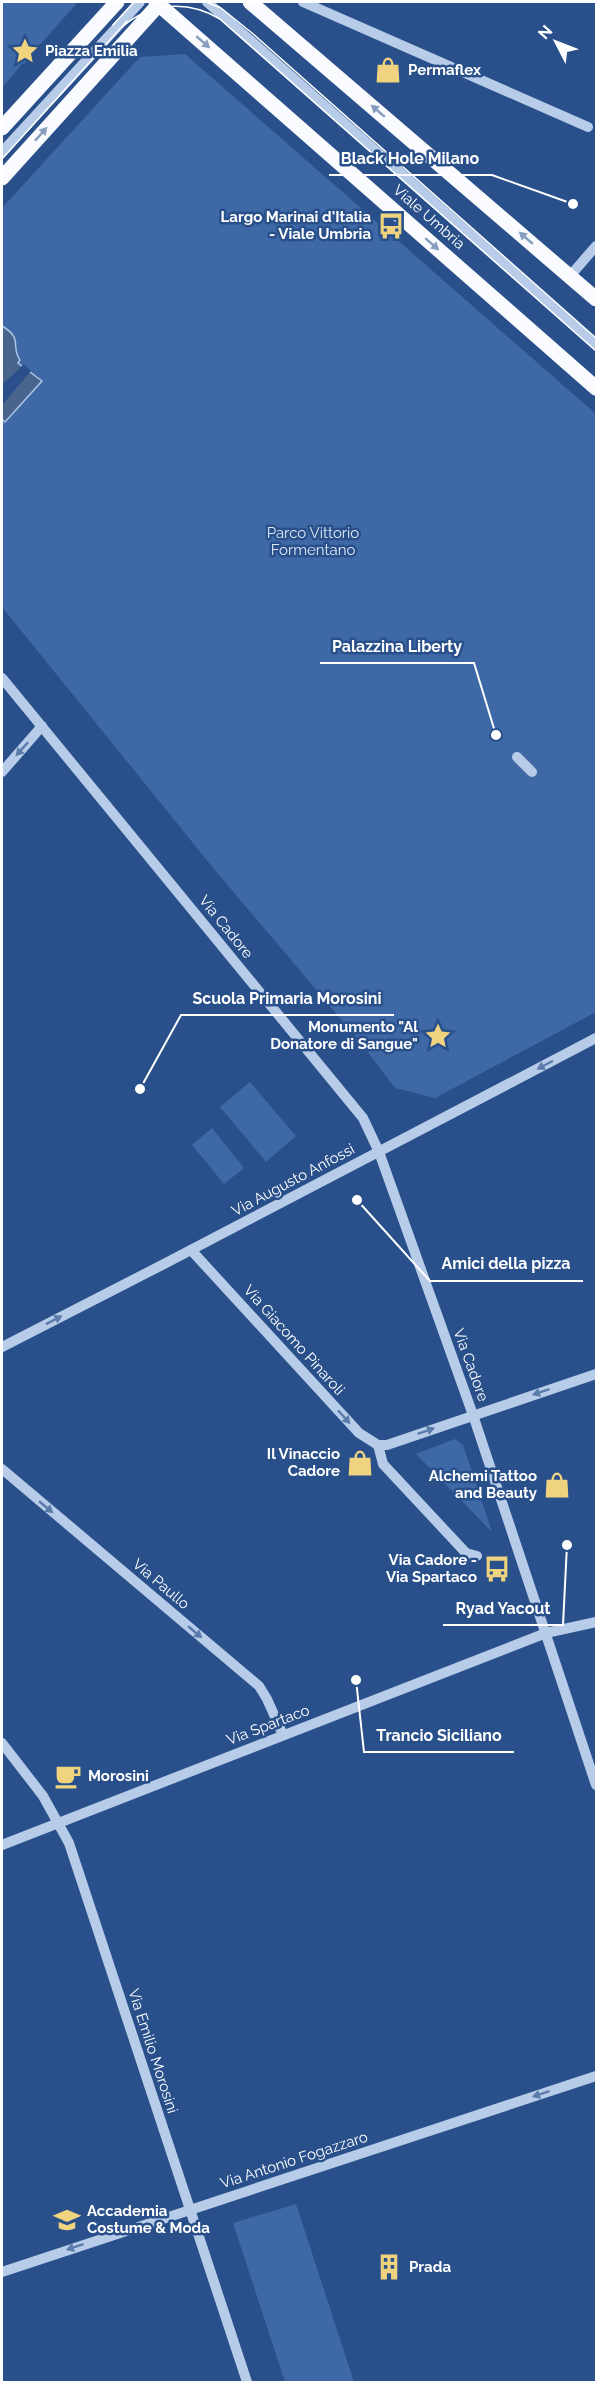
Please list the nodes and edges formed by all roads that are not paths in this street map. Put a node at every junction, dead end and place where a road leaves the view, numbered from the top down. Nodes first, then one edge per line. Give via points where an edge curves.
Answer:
1 (117, 2) edge
2 (140, 2) edge
3 (159, 2) edge
4 (207, 2) edge
5 (303, 2) edge
6 (257, 3) edge
7 (588, 127) dead end
8 (2, 129) edge
9 (2, 152) edge
10 (2, 178) edge
11 (597, 246) edge
12 (570, 276) junction
13 (597, 299) edge
14 (597, 345) edge
15 (597, 388) edge
16 (2, 678) edge
17 (42, 726) junction
18 (517, 757) dead end
19 (2, 772) edge
20 (532, 772) dead end
21 (597, 1038) edge
22 (378, 1152) junction
23 (191, 1250) junction
24 (2, 1347) edge
25 (597, 1374) edge
26 (473, 1415) junction
27 (378, 1445) junction
28 (2, 1469) edge
29 (477, 1556) dead end
30 (597, 1622) edge
31 (546, 1633) junction
32 (283, 1735) junction
33 (2, 1743) edge
34 (597, 1785) edge
35 (58, 1823) junction
36 (2, 1845) edge
37 (597, 2076) edge
38 (191, 2210) junction
39 (2, 2272) edge
40 (247, 2382) edge

1 - 8 main road
2 - 9 street
10 -> 3 main road
3 -> 15 main road, Viale Umbria
4 - 14 street, Viale Umbria
5 - 7 street
12 -> 6 main road
11 - 12 street
12 - 13 main road
16 - 17 street, Via Cadore
17 -> 19 street
17 - 22 street, Via Cadore via 363,1118
18 - 20 street
21 -> 22 street, Via Augusto Anfossi
22 - 23 street, Via Augusto Anfossi
22 - 26 street, Via Cadore
24 -> 23 street, Via Augusto Anfossi
23 -> 27 street, Via Giacomo Pinaroli via 359,1433
25 -> 26 street
27 -> 26 street, Via Cadore
26 - 31 street, Via Cadore
27 - 29 street via 383,1464 466,1553
28 -> 32 street, Via Paullo via 259,1686
30 - 31 street, Via Spartaco
31 - 32 street, Via Spartaco
31 - 34 street, Via Cadore
32 - 35 street, Via Spartaco
33 - 35 street, Via Emilio Morosini via 43,1796
35 - 36 street, Via Spartaco
35 - 38 street, Via Emilio Morosini via 69,1843
37 -> 38 street, Via Antonio Fogazzaro
38 -> 39 street, Via Antonio Fogazzaro
38 - 40 street, Via Emilio Morosini

